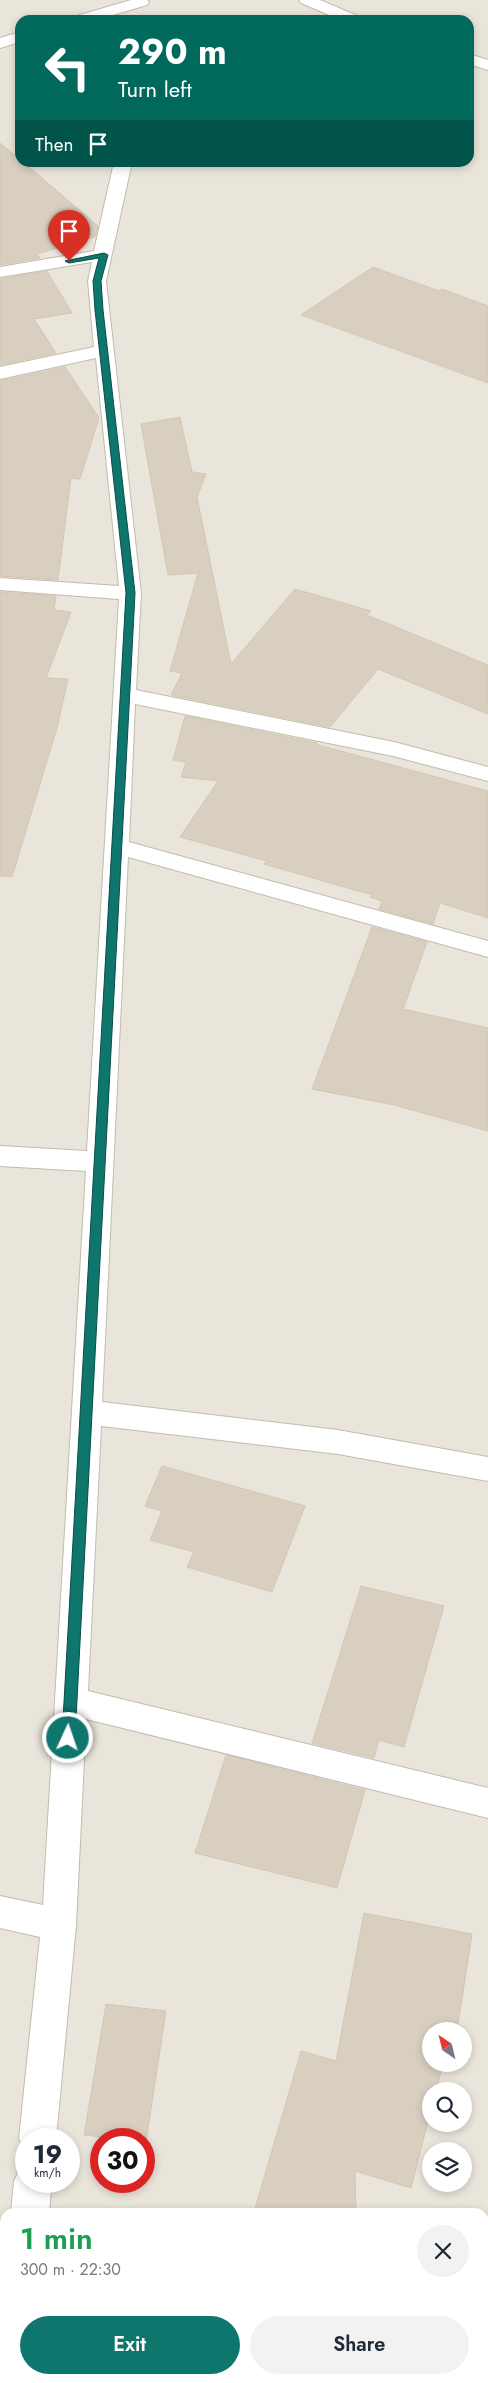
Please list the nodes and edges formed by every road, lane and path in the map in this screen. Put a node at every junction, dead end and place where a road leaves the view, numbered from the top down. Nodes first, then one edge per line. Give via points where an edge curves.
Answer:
1 (307, 0) edge
2 (142, 1) edge
3 (95, 15) edge
4 (140, 15) edge
5 (342, 15) edge
6 (15, 38) edge
7 (0, 43) edge
8 (474, 61) edge
9 (488, 65) edge
10 (122, 167) edge
11 (104, 255) junction
12 (0, 272) edge
13 (104, 351) junction
14 (0, 373) edge
15 (0, 584) edge
16 (130, 593) junction
17 (125, 695) junction
18 (488, 774) edge
19 (116, 846) junction
20 (488, 949) edge
21 (0, 1156) edge
22 (100, 1162) junction
23 (86, 1412) junction
24 (488, 1470) edge
25 (70, 1701) junction
26 (488, 1802) edge
27 (0, 1912) edge
28 (59, 1925) junction
29 (38, 2128) edge
30 (32, 2193) edge
31 (30, 2208) edge

1 - 5 street
2 - 3 street
2 - 4 street
6 - 7 street
8 - 9 street
10 - 11 street
11 - 12 street
11 - 13 street via 97,281
13 - 14 street
13 - 16 street
15 - 16 street
16 - 17 street
17 - 18 street via 394,749
17 - 19 street
19 - 20 street
19 - 22 street
21 - 22 street
22 - 23 street
23 - 24 street via 338,1442
23 - 25 street
25 - 26 street
25 - 28 street
27 - 28 street
28 - 29 street
30 - 31 street

